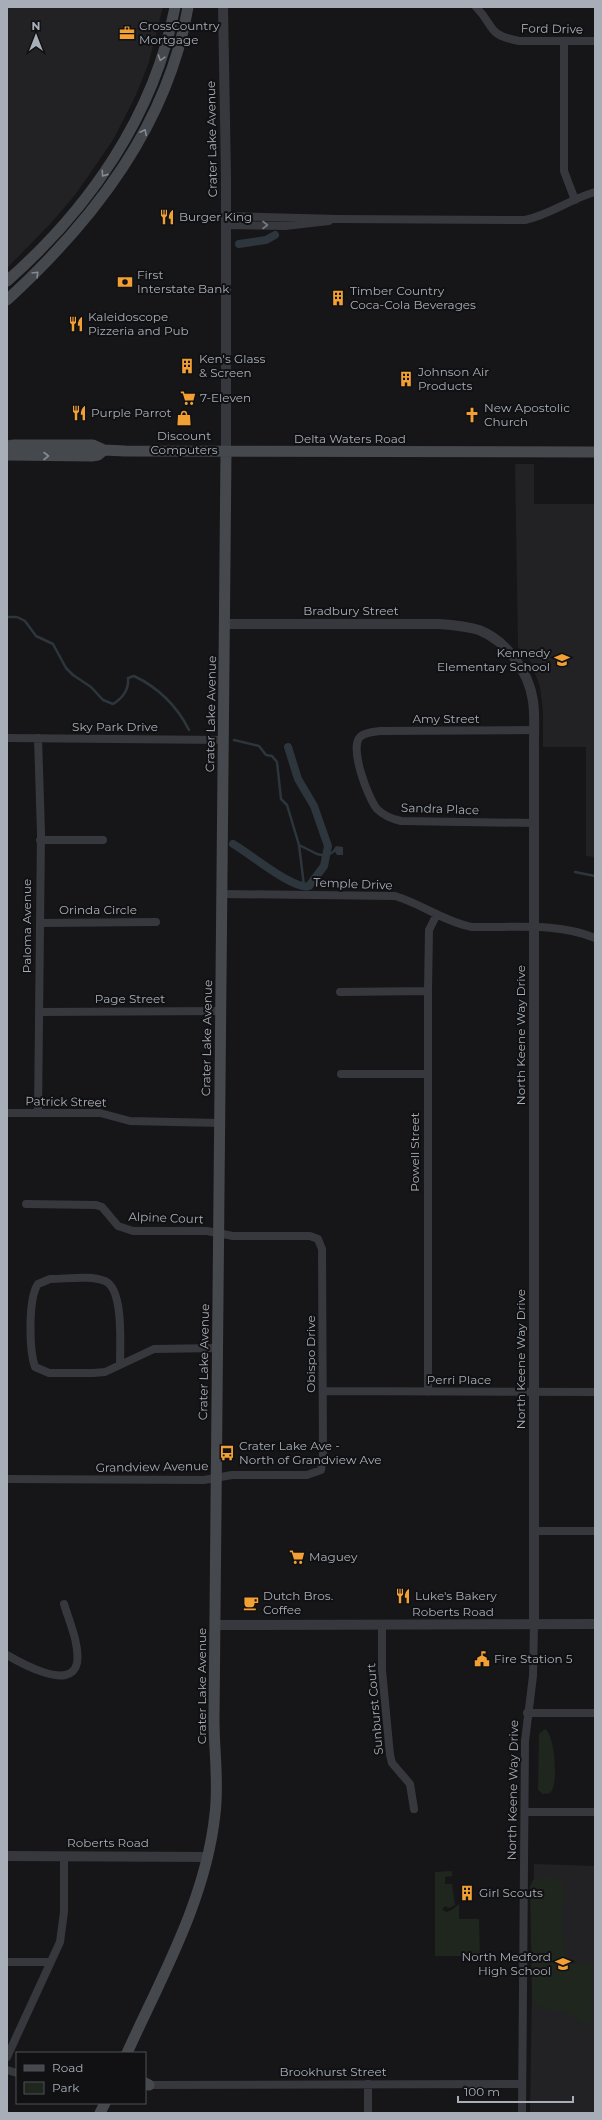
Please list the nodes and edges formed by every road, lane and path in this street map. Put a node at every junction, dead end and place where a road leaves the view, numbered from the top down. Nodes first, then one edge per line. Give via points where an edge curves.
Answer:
1 (175, 7) edge
2 (188, 7) edge
3 (223, 7) edge
4 (476, 7) edge
5 (564, 41) junction
6 (595, 41) edge
7 (595, 192) edge
8 (575, 200) junction
9 (226, 221) junction
10 (7, 281) edge
11 (7, 300) edge
12 (7, 446) edge
13 (104, 450) junction
14 (226, 452) junction
15 (595, 452) edge
16 (7, 455) edge
17 (225, 624) junction
18 (476, 630) joint
19 (534, 730) junction
20 (7, 738) edge
21 (38, 738) junction
22 (359, 738) joint
23 (223, 740) junction
24 (535, 823) junction
25 (40, 840) junction
26 (103, 840) dead end
27 (222, 894) junction
28 (437, 914) junction
29 (156, 922) dead end
30 (40, 923) junction
31 (534, 928) junction
32 (595, 938) edge
33 (428, 991) junction
34 (340, 992) dead end
35 (221, 1011) junction
36 (39, 1012) junction
37 (341, 1074) dead end
38 (427, 1074) junction
39 (7, 1113) edge
40 (38, 1113) junction
41 (220, 1123) junction
42 (26, 1204) dead end
43 (219, 1232) junction
44 (318, 1239) joint
45 (218, 1348) junction
46 (120, 1365) junction
47 (323, 1391) junction
48 (428, 1392) junction
49 (534, 1392) junction
50 (595, 1392) edge
51 (320, 1470) joint
52 (216, 1478) junction
53 (7, 1479) edge
54 (534, 1531) junction
55 (595, 1531) edge
56 (64, 1604) dead end
57 (534, 1624) junction
58 (595, 1624) edge
59 (215, 1625) junction
60 (382, 1625) junction
61 (7, 1655) edge
62 (528, 1713) junction
63 (595, 1713) edge
64 (414, 1809) dead end
65 (525, 1812) junction
66 (595, 1812) edge
67 (7, 1856) edge
68 (64, 1856) junction
69 (208, 1857) junction
70 (7, 1962) edge
71 (50, 1962) junction
72 (130, 2049) edge
73 (7, 2057) edge
74 (146, 2084) edge
75 (368, 2084) junction
76 (522, 2084) junction
77 (104, 2104) edge
78 (100, 2113) edge
79 (368, 2113) edge
80 (522, 2113) edge

1 -> 10 main road via 157,73 129,134 72,216
11 -> 2 main road via 82,224 125,166 155,110 169,76
3 - 9 street, Crater Lake Avenue
4 - 5 street, Ford Drive via 496,34 519,41
5 - 6 street, Ford Drive
5 - 8 street via 564,171
7 - 8 street
8 - 9 street via 544,215 524,220
9 - 14 street, Crater Lake Avenue
12 - 13 main road, Delta Waters Road via 93,445
13 - 14 main road, Delta Waters Road
16 -> 13 main road, Delta Waters Road via 92,456
14 - 15 main road, Delta Waters Road
14 - 17 main road, Crater Lake Avenue
17 - 18 street, Bradbury Street via 439,624 458,625
17 - 23 main road, Crater Lake Avenue
18 - 19 street, North Keene Way Drive via 490,636 506,649 524,671 533,698
19 - 22 street, Amy Street via 380,731 364,734
19 - 24 street, North Keene Way Drive
20 - 21 street, Sky Park Drive
21 - 23 street, Sky Park Drive
21 - 25 street, Paloma Avenue
22 - 24 street, Sandra Place via 356,759 374,805 393,819
23 - 27 main road, Crater Lake Avenue
24 - 31 street, North Keene Way Drive
25 - 26 street
25 - 30 street, Paloma Avenue
27 - 28 street, Temple Drive via 386,895 412,902
27 - 35 main road, Crater Lake Avenue
28 - 31 street, Temple Drive via 472,927
28 - 33 street, Powell Street via 429,930
29 - 30 street, Orinda Circle
30 - 36 street, Paloma Avenue
31 - 32 street, Temple Drive via 572,929
31 - 49 street, North Keene Way Drive
33 - 34 street
33 - 38 street, Powell Street
35 - 36 street, Page Street
35 - 41 main road, Crater Lake Avenue
36 - 40 street, Paloma Avenue
37 - 38 street
38 - 48 street, Powell Street
39 - 40 street, Patrick Street
40 - 41 street, Patrick Street via 100,1113 130,1121
41 - 43 main road, Crater Lake Avenue
42 - 43 street, Alpine Court via 96,1205 102,1207 118,1226 133,1231
43 - 44 street, Alpine Court via 233,1236 310,1236
43 - 45 main road, Crater Lake Avenue
44 - 47 street, Obispo Drive via 322,1249
45 - 46 street via 154,1349
45 - 52 main road, Crater Lake Avenue
46 - 46 street via 105,1372 93,1373 49,1373 35,1367 32,1353 32,1298 38,1284 50,1279 96,1279 112,1285 118,1302
47 - 48 street, Perri Place
47 - 51 street, Obispo Drive via 323,1455
48 - 49 street, Perri Place
49 - 50 street, Perri Place
49 - 54 street, North Keene Way Drive
51 - 52 street, Grandview Avenue via 307,1475 232,1475
52 - 53 street, Grandview Avenue
52 - 59 main road, Crater Lake Avenue
54 - 55 street
54 - 57 street, North Keene Way Drive
56 - 61 street via 77,1656 74,1670 66,1674 40,1672
57 - 58 street, Roberts Road
57 - 60 street, Roberts Road
57 - 62 street, North Keene Way Drive via 533,1676
59 - 60 street, Roberts Road
59 - 69 main road, Crater Lake Avenue via 216,1792
60 - 64 street, Sunburst Court via 382,1670 390,1755 392,1763 410,1784
62 - 63 street
62 - 65 street, North Keene Way Drive
65 - 66 street
65 - 76 street, North Keene Way Drive
67 - 68 street, Roberts Road
68 - 69 street, Roberts Road
68 - 71 street via 63,1927 60,1942
69 - 72 main road, Crater Lake Avenue via 190,1913
70 - 71 street
71 - 73 street
74 - 75 street, Brookhurst Street
75 - 76 street, Brookhurst Street
75 - 79 street
76 - 80 street, North Keene Way Drive
77 - 78 main road

